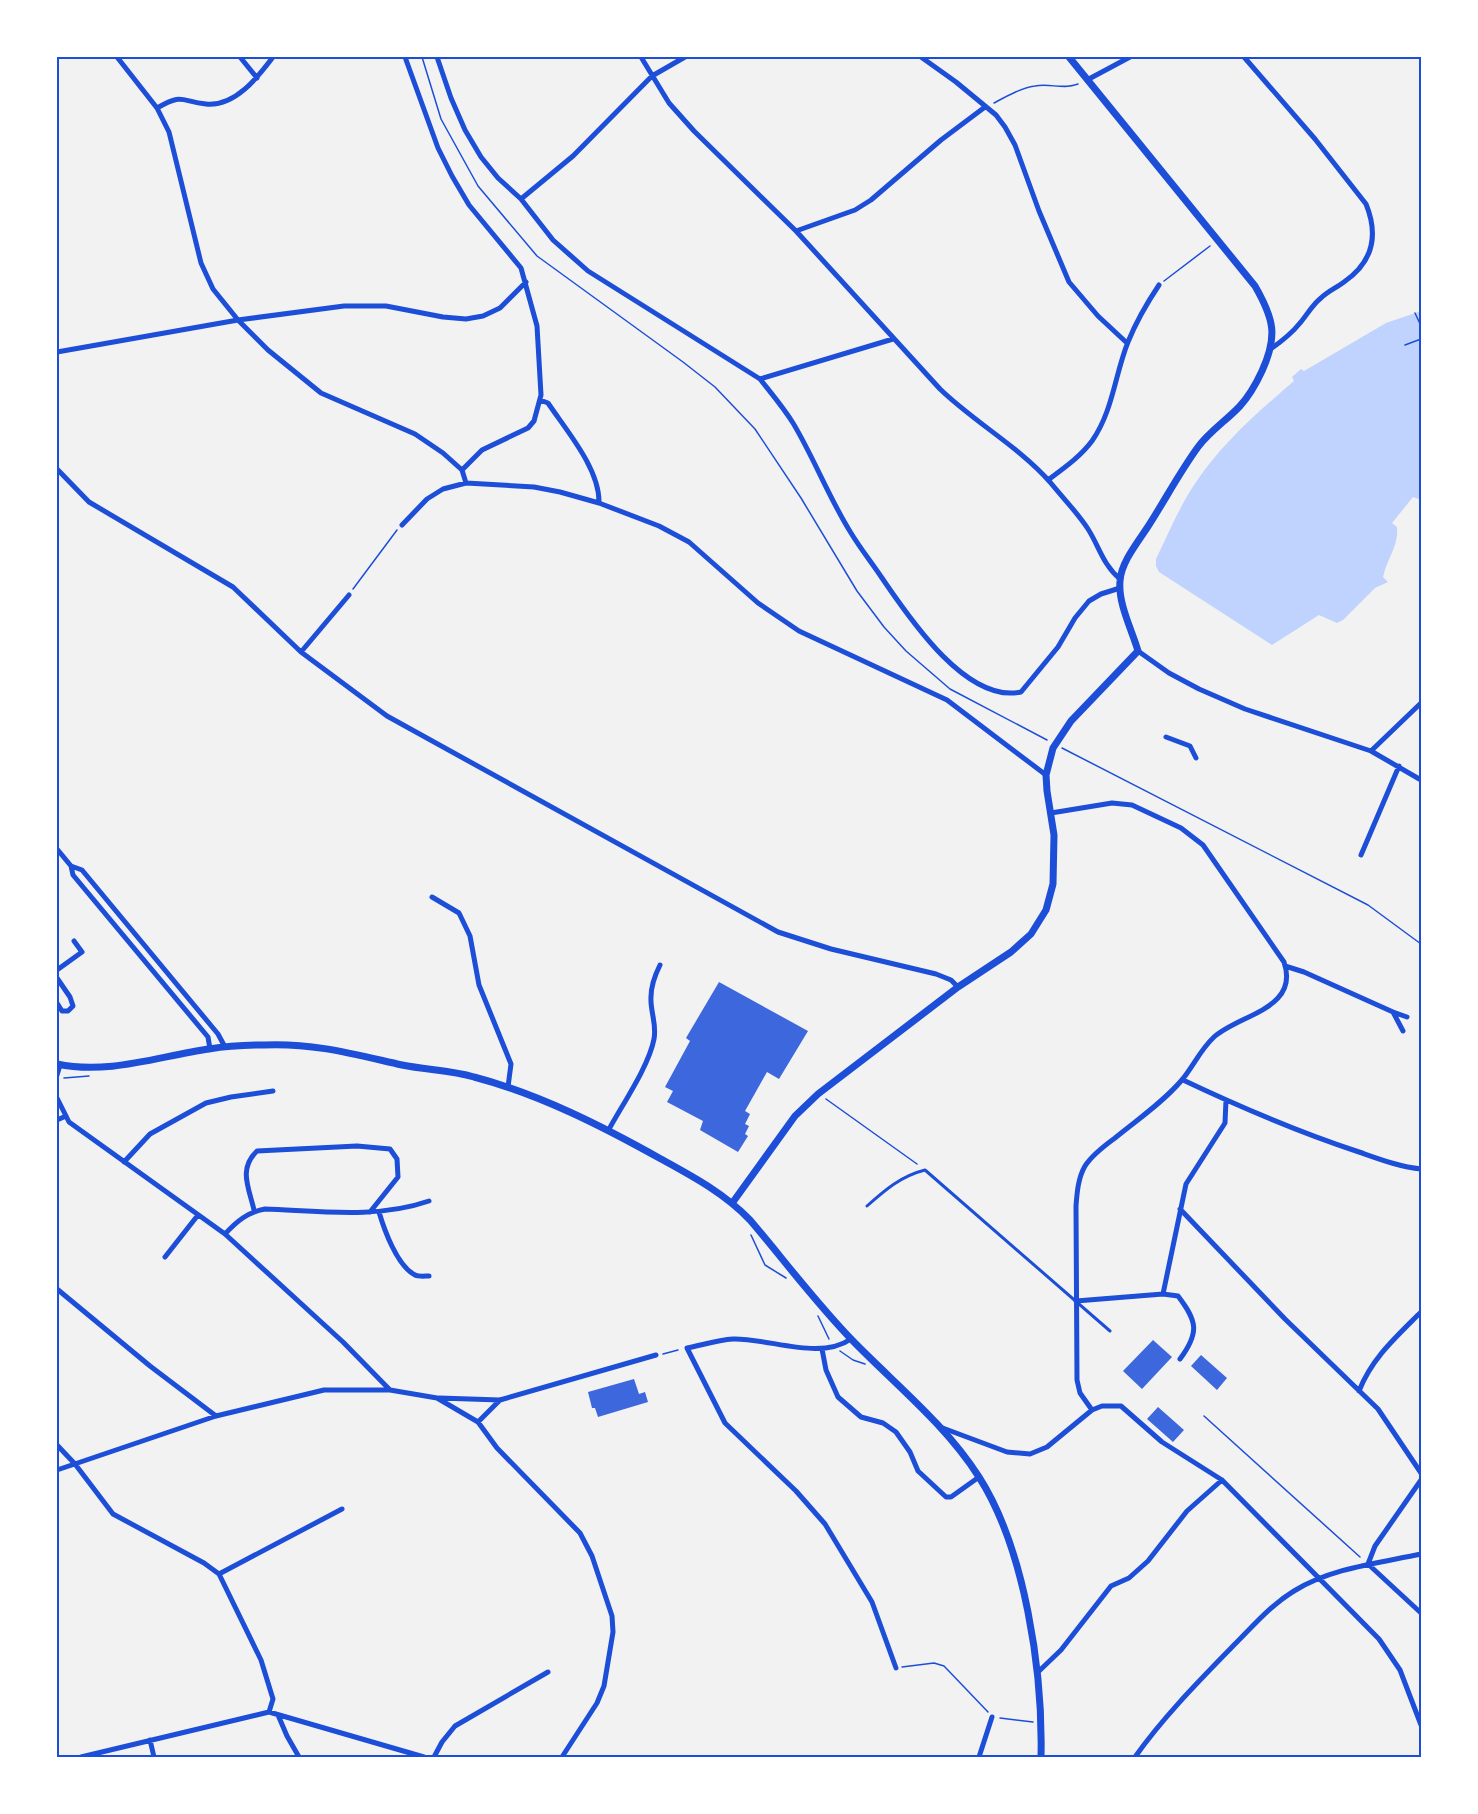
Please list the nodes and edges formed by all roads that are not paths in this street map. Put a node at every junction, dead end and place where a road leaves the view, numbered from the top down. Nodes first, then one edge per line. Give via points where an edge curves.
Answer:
1 (117, 57) edge
2 (240, 57) edge
3 (273, 57) edge
4 (405, 57) edge
5 (437, 57) edge
6 (641, 57) edge
7 (685, 57) edge
8 (921, 57) edge
9 (1069, 57) edge
10 (1130, 57) edge
11 (1244, 57) edge
12 (652, 76) junction
13 (257, 78) junction
14 (1087, 80) junction
15 (985, 107) junction
16 (157, 108) junction
17 (521, 199) junction
18 (796, 231) junction
19 (526, 282) junction
20 (1159, 285) road end
21 (238, 320) junction
22 (893, 339) junction
23 (1127, 343) junction
24 (1272, 348) junction
25 (57, 352) edge
26 (759, 379) junction
27 (540, 400) junction
28 (57, 469) edge
29 (462, 470) junction
30 (1048, 480) junction
31 (466, 483) junction
32 (599, 503) junction
33 (402, 525) road end
34 (1120, 579) junction
35 (1120, 588) junction
36 (349, 595) road end
37 (1138, 651) junction
38 (302, 652) junction
39 (1421, 704) edge
40 (1166, 737) dead end
41 (1371, 751) junction
42 (1196, 758) dead end
43 (1399, 766) junction
44 (1046, 775) junction
45 (1421, 780) edge
46 (1051, 813) junction
47 (57, 849) edge
48 (1361, 855) dead end
49 (71, 866) junction
50 (432, 897) dead end
51 (74, 941) dead end
52 (660, 965) dead end
53 (1285, 966) junction
54 (57, 970) edge
55 (57, 978) edge
56 (958, 987) junction
57 (57, 1003) edge
58 (1393, 1012) junction
59 (1407, 1017) dead end
60 (1403, 1031) dead end
61 (225, 1047) junction
62 (210, 1049) junction
63 (58, 1065) edge
64 (57, 1076) edge
65 (1182, 1080) junction
66 (508, 1087) junction
67 (273, 1091) dead end
68 (57, 1098) edge
69 (1226, 1100) junction
70 (66, 1116) junction
71 (57, 1120) edge
72 (608, 1131) junction
73 (124, 1162) junction
74 (1421, 1170) edge
75 (429, 1201) dead end
76 (733, 1202) junction
77 (867, 1206) dead end
78 (1180, 1209) junction
79 (255, 1210) junction
80 (370, 1212) junction
81 (379, 1212) junction
82 (198, 1215) junction
83 (225, 1234) junction
84 (165, 1257) dead end
85 (429, 1276) dead end
86 (57, 1289) edge
87 (1163, 1294) junction
88 (1076, 1301) junction
89 (1421, 1312) edge
90 (1110, 1331) dead end
91 (851, 1339) junction
92 (822, 1349) junction
93 (656, 1355) road end
94 (1180, 1359) dead end
95 (390, 1390) junction
96 (1359, 1391) junction
97 (437, 1398) junction
98 (500, 1400) junction
99 (1092, 1410) junction
100 (216, 1416) junction
101 (478, 1422) junction
102 (940, 1427) junction
103 (57, 1445) edge
104 (75, 1464) junction
105 (57, 1470) edge
106 (1421, 1473) edge
107 (979, 1477) junction
108 (1222, 1480) junction
109 (1421, 1480) edge
110 (342, 1509) dead end
111 (1421, 1554) edge
112 (1368, 1564) junction
113 (219, 1574) junction
114 (1320, 1578) junction
115 (1421, 1613) edge
116 (896, 1668) road end
117 (548, 1672) dead end
118 (1037, 1673) junction
119 (269, 1712) junction
120 (278, 1715) junction
121 (992, 1717) road end
122 (1421, 1725) edge
123 (150, 1740) junction
124 (81, 1757) edge
125 (154, 1757) edge
126 (299, 1757) edge
127 (424, 1757) edge
128 (434, 1757) edge
129 (562, 1757) edge
130 (979, 1757) edge
131 (1041, 1757) edge
132 (1135, 1757) edge

1 - 16 street
2 - 13 street
3 - 13 street
4 - 19 street via 431,132 452,176 469,205 520,267
5 - 17 street via 465,130 487,164
6 - 12 street
7 - 12 street
8 - 15 street
9 - 14 street
10 - 14 street
11 - 24 street via 1315,139 1371,215 1373,238 1369,256 1344,282 1320,298
12 - 17 street via 573,156
12 - 18 street via 694,131
13 - 16 street via 231,99 217,104 179,98
14 - 24 street via 1255,286 1265,304 1273,335
15 - 18 street via 871,200 846,214
15 - 23 street via 996,115 1015,145 1069,282
16 - 21 street via 175,153 201,263 213,289
17 - 26 street via 553,240 588,271
18 - 22 street
19 - 21 street via 500,308 466,319 386,306 344,306
19 - 27 street via 537,326
20 - 23 street
21 - 25 street
21 - 29 street via 321,393 415,434
22 - 26 street
22 - 30 street via 956,404
23 - 30 street via 1116,385 1093,440
24 - 34 street via 1256,386 1199,446 1131,553
26 - 35 street via 793,424 850,532 908,615 949,663 986,687 1003,693 1021,692 1089,601
27 - 29 street via 528,428 482,450
27 - 32 street via 548,403 585,459 596,482
28 - 38 street via 89,502 233,587
29 - 31 street
30 - 34 street via 1087,528 1104,562
31 - 32 street via 534,487
31 - 33 street via 443,489 427,499
32 - 44 street via 689,542 758,603 799,631 947,700
34 - 35 street
35 - 37 street
36 - 38 street
37 - 41 street via 1169,674 1230,703
37 - 44 street via 1060,736
38 - 56 street via 387,716 778,932 936,974
39 - 41 street
40 - 42 street via 1190,746
41 - 43 street
43 - 45 street
43 - 48 street
44 - 46 street
46 - 53 street via 1112,802 1132,805 1181,828 1203,845
46 - 56 street via 1055,854 1046,910 1031,934 1011,952
47 - 49 street
49 - 61 street via 82,870
49 - 62 street via 72,875 208,1037
50 - 66 street via 459,913 470,936 478,985 511,1064
51 - 54 street via 82,952
52 - 72 street via 651,998 655,1036 650,1055
53 - 58 street
53 - 65 street via 1288,983 1282,993 1271,1004 1217,1034
55 - 57 street via 73,1006 62,1011
56 - 76 street via 818,1094 795,1116
58 - 59 street
58 - 60 street
61 - 62 street
61 - 66 street via 339,1049
62 - 63 street via 98,1068
63 - 64 street
65 - 69 street
65 - 88 street via 1084,1167 1076,1206
66 - 72 street
67 - 73 street via 206,1103 150,1134
68 - 70 street
69 - 74 street via 1333,1144
69 - 78 street via 1225,1123 1186,1184
70 - 71 street
70 - 73 street
72 - 76 street
73 - 82 street
75 - 81 street
76 - 91 street
77 - 88 lane via 896,1182 925,1170
78 - 87 street
78 - 96 street
79 - 80 street
79 - 80 street via 245,1172 248,1159 257,1151 357,1146 390,1149 397,1159 398,1177
79 - 83 street via 235,1222
80 - 81 street
81 - 85 street via 386,1235 408,1270 416,1276
82 - 83 street
82 - 84 street
83 - 95 street
86 - 100 street
87 - 88 street
87 - 94 street via 1178,1296 1192,1314 1192,1337
88 - 90 lane
88 - 99 street via 1077,1380 1080,1393
89 - 96 street via 1377,1358
91 - 92 street via 841,1347
91 - 102 street
92 - 107 street via 838,1397 861,1417 883,1423 896,1432 918,1471 946,1497
92 - 116 street via 733,1340 687,1348 725,1423 822,1520 872,1602
93 - 98 street
95 - 97 street
95 - 100 street via 324,1390
96 - 106 street via 1378,1409
97 - 98 street
97 - 101 street
98 - 101 street
99 - 102 street via 1047,1447 1030,1454 1007,1452
99 - 108 street via 1120,1406 1162,1442
100 - 104 street
101 - 129 street via 497,1448 580,1533 612,1616 604,1686
102 - 107 street
103 - 104 street
104 - 105 street
104 - 113 street via 113,1514
107 - 118 street via 999,1513 1018,1567
108 - 114 street
108 - 118 street via 1187,1511 1148,1562 1129,1578 1111,1586 1061,1650
109 - 112 street via 1372,1552
110 - 113 street
111 - 112 street
112 - 114 street
112 - 115 street
113 - 119 street via 261,1660 273,1699
114 - 122 street via 1391,1655
114 - 132 street via 1269,1609 1200,1679
117 - 128 street via 455,1726
118 - 131 street
119 - 120 street
119 - 123 street
120 - 126 street
120 - 127 street
121 - 130 street
123 - 124 street
123 - 125 street

